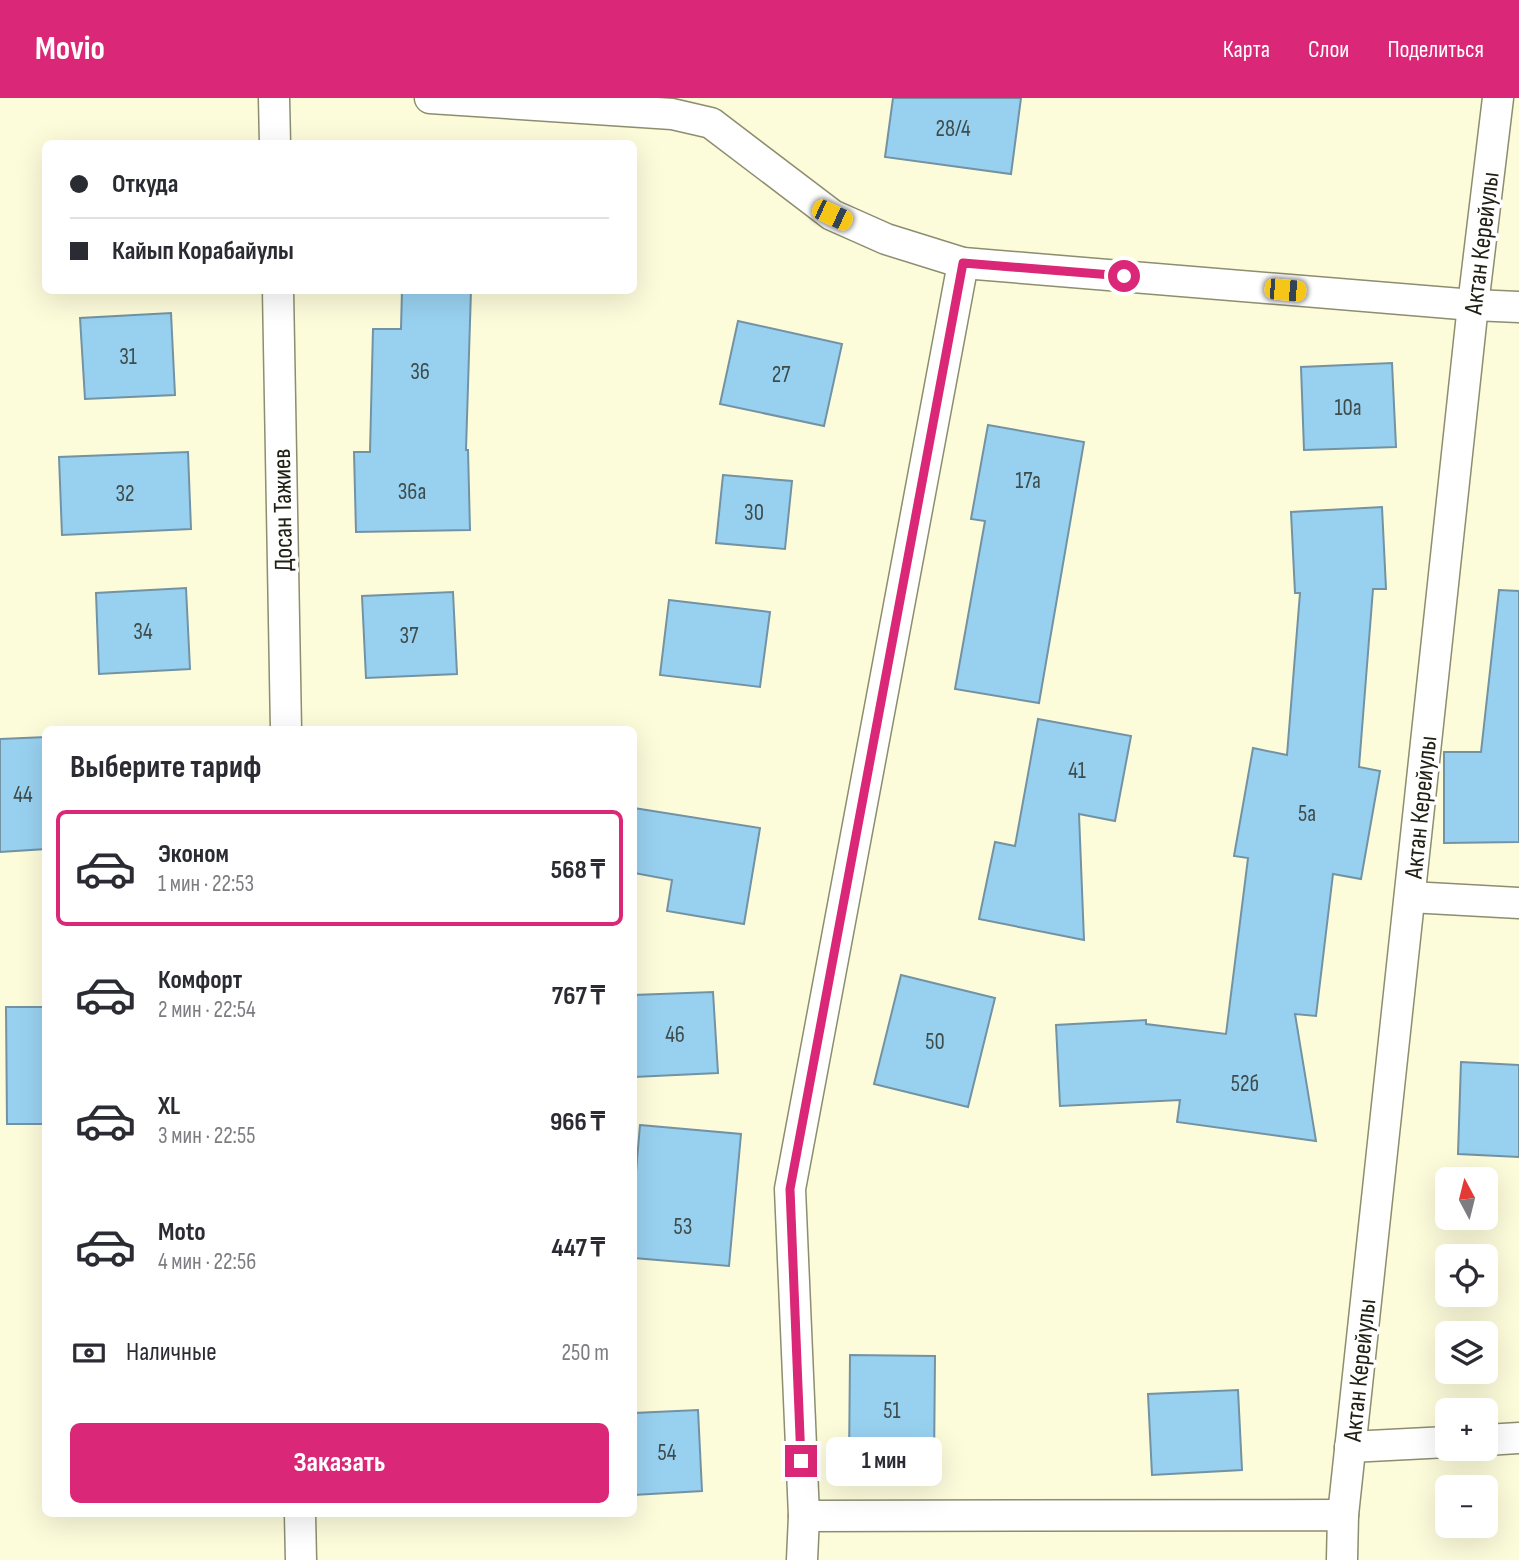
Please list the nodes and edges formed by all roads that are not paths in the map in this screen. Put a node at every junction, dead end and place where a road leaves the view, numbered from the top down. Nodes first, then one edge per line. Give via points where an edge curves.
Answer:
1 (274, 98) edge
2 (429, 98) edge
3 (1498, 98) edge
4 (275, 140) edge
5 (963, 263) junction
6 (278, 294) edge
7 (1473, 306) junction
8 (1519, 307) edge
9 (286, 726) edge
10 (1410, 897) junction
11 (1519, 902) edge
12 (1519, 1438) edge
13 (1498, 1439) edge
14 (1435, 1443) edge
15 (1350, 1447) junction
16 (1343, 1515) junction
17 (804, 1516) junction
18 (300, 1517) edge
19 (301, 1560) edge
20 (802, 1560) edge
21 (1342, 1560) edge

1 - 4 street
2 - 5 street via 672,114 711,123 832,215 886,239
3 - 7 street, Актан Керейулы
5 - 7 street
5 - 17 street via 790,1189
6 - 9 street, Досан Тажиев
7 - 8 street
7 - 10 street, Актан Керейулы
10 - 11 street
10 - 15 street, Актан Керейулы
12 - 13 street
14 - 15 street
15 - 16 street, Актан Керейулы
16 - 17 street
16 - 21 street, Актан Керейулы
17 - 20 street
18 - 19 street

